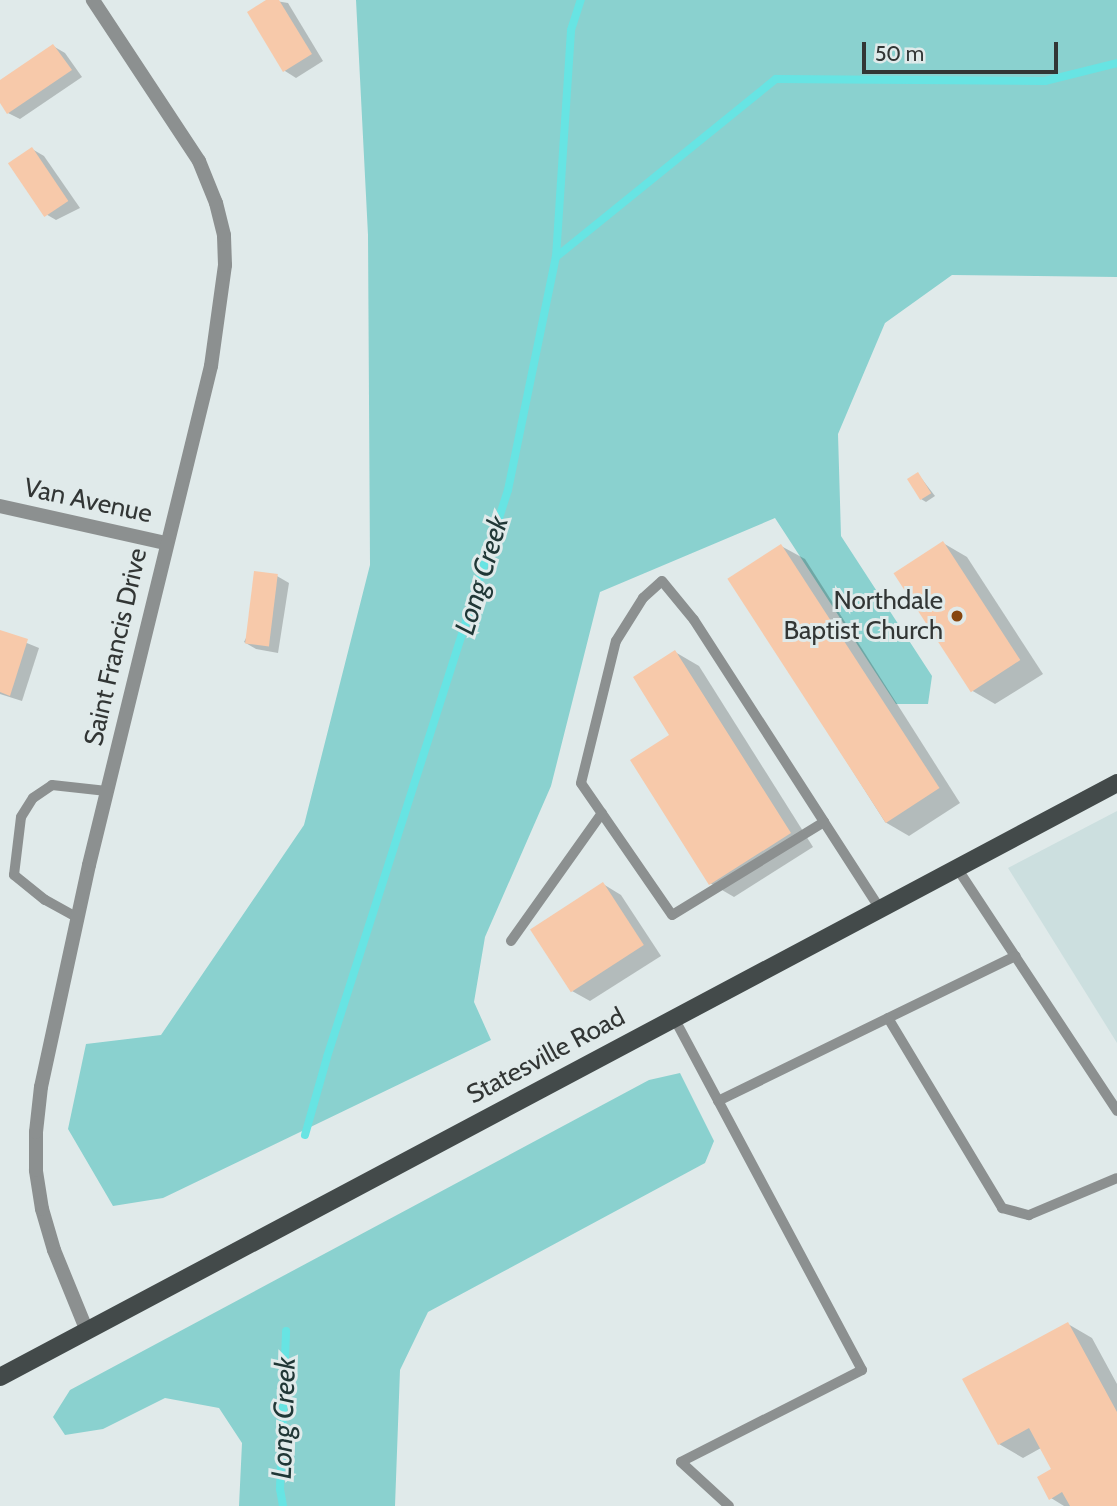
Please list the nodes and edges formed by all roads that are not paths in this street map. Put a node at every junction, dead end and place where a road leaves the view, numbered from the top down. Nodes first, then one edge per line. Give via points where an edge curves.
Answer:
1 (93, 0) edge
2 (0, 506) edge
3 (166, 543) junction
4 (1117, 783) edge
5 (107, 791) junction
6 (602, 813) junction
7 (824, 822) junction
8 (957, 868) junction
9 (880, 909) junction
10 (78, 918) junction
11 (511, 941) dead end
12 (1015, 956) junction
13 (674, 1018) junction
14 (888, 1018) junction
15 (718, 1101) junction
16 (1117, 1111) edge
17 (1117, 1178) edge
18 (87, 1331) junction
19 (0, 1377) edge
20 (729, 1506) edge

1 - 3 street, Saint Francis Drive via 199,161 224,235 225,265 211,366
2 - 3 street, Van Avenue
3 - 5 street, Saint Francis Drive
4 - 8 main road, Statesville Road
5 - 10 street, Saint Francis Drive
5 - 10 lane via 52,785 33,798 22,817 14,875
6 - 7 lane via 672,915
6 - 7 lane via 581,783 616,641 643,598 662,581 694,620
6 - 11 lane
7 - 9 lane
8 - 9 main road, Statesville Road
8 - 12 lane
9 - 13 main road, Statesville Road
10 - 18 street, Saint Francis Drive via 41,1087 36,1170 54,1250
12 - 14 lane
12 - 16 lane
13 - 15 lane
13 - 18 main road, Statesville Road
14 - 15 lane
14 - 17 lane via 1002,1208 1029,1215
15 - 20 lane via 862,1370 681,1462
18 - 19 main road, Statesville Road

